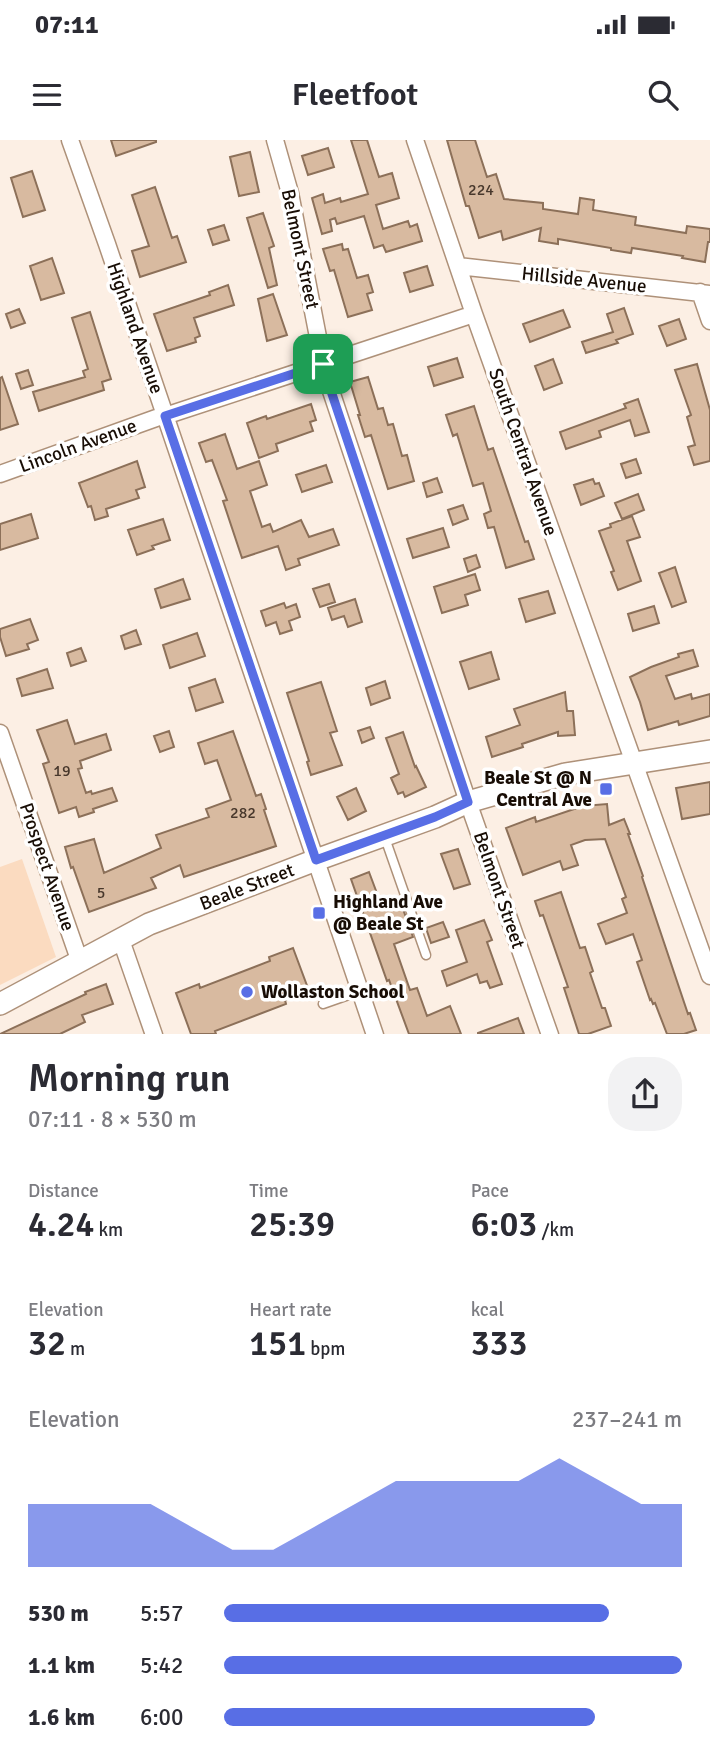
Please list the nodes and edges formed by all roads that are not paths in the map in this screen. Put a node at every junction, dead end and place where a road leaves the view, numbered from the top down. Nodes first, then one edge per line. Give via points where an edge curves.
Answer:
1 (70, 140) edge
2 (275, 140) edge
3 (415, 140) edge
4 (457, 266) junction
5 (705, 293) edge
6 (474, 314) junction
7 (710, 321) edge
8 (323, 364) junction
9 (165, 416) junction
10 (0, 474) edge
11 (0, 733) edge
12 (710, 751) edge
13 (634, 764) junction
14 (468, 802) junction
15 (384, 835) junction
16 (316, 860) junction
17 (121, 940) junction
18 (426, 955) dead end
19 (80, 962) junction
20 (710, 976) edge
21 (360, 991) junction
22 (0, 1004) edge
23 (323, 1004) dead end
24 (154, 1034) edge
25 (375, 1034) edge
26 (550, 1034) edge

1 - 9 street, Highland Avenue
2 - 8 street, Belmont Street via 290,193
3 - 4 street, South Central Avenue
4 - 5 street, Hillside Avenue
4 - 6 street, South Central Avenue
5 - 7 street
6 - 8 street, Lincoln Avenue
6 - 13 street, South Central Avenue
8 - 9 street, Lincoln Avenue
8 - 14 street, Belmont Street
9 - 10 street, Lincoln Avenue
9 - 16 street, Highland Avenue
11 - 19 street, Prospect Avenue
12 - 13 main road, Beale Street
13 - 14 main road, Beale Street via 565,774
13 - 20 street, South Central Avenue
14 - 15 main road, Beale Street
14 - 26 street, Belmont Street
15 - 16 main road, Beale Street
15 - 18 lane
16 - 17 main road, Beale Street via 149,924
16 - 21 street, Highland Avenue
17 - 19 main road, Beale Street
17 - 24 street
19 - 22 main road, Beale Street
21 - 23 lane
21 - 25 street, Highland Avenue

